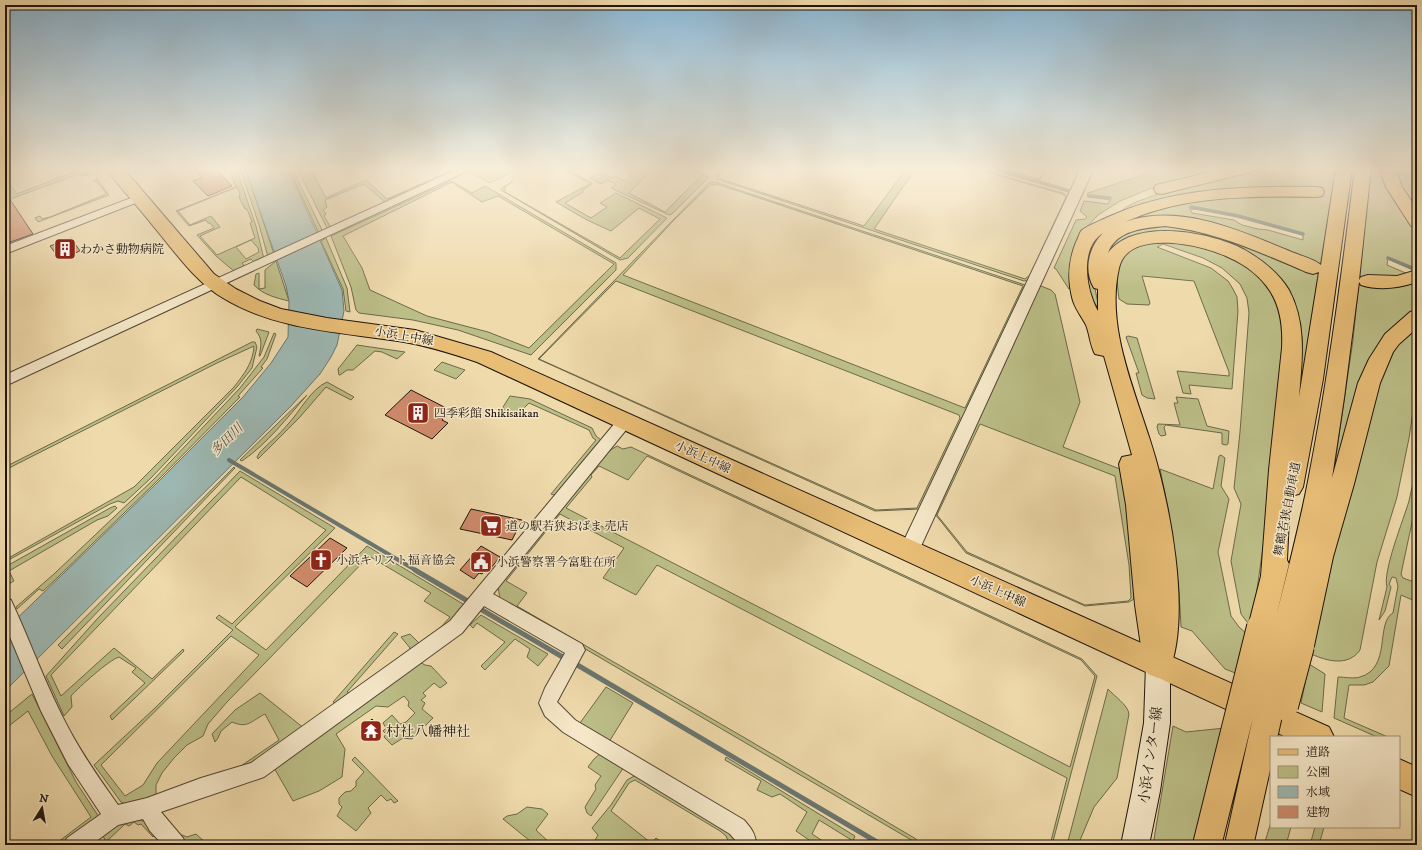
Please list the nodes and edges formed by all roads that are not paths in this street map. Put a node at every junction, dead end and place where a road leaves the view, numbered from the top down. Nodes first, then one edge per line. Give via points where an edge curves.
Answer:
1 (114, 208) edge
2 (147, 208) edge
3 (383, 208) edge
4 (1069, 208) edge
5 (1118, 208) edge
6 (1150, 208) edge
7 (1338, 208) edge
8 (1359, 208) edge
9 (1408, 208) edge
10 (1417, 222) edge
11 (1088, 236) junction
12 (5, 250) edge
13 (1313, 268) dead end
14 (1417, 276) edge
15 (1368, 281) dead end
16 (215, 284) junction
17 (1106, 302) junction
18 (1417, 317) edge
19 (5, 381) edge
20 (626, 421) junction
21 (908, 551) junction
22 (1273, 579) junction
23 (477, 602) junction
24 (7, 610) edge
25 (1282, 637) junction
26 (1158, 665) junction
27 (1272, 736) edge
28 (1317, 736) edge
29 (1270, 744) edge
30 (1400, 774) edge
31 (1417, 782) edge
32 (1251, 794) junction
33 (148, 808) junction
34 (114, 816) junction
35 (74, 845) edge
36 (176, 845) edge
37 (746, 845) edge
38 (1135, 845) edge
39 (1207, 845) edge
40 (1239, 845) edge

1 - 12 street
2 - 16 main road, 小浜上中線
3 - 16 street
4 - 21 street
5 - 11 main road via 1108,213
6 - 11 main road via 1133,212
7 - 22 main road, 舞鶴若狭自動車道 via 1313,379
8 - 25 main road, 舞鶴若狭自動車道 via 1341,351 1321,476
9 - 10 main road
11 - 26 main road via 1078,265 1080,288 1083,302 1096,326 1132,472
13 - 17 main road via 1215,229 1176,222 1141,223 1113,234 1099,251 1097,263
14 - 15 main road via 1397,282
16 - 19 street
16 - 20 main road, 小浜上中線 via 241,301 279,316 406,336 461,349
17 - 22 main road via 1111,266 1121,249 1136,241 1163,237 1198,240 1232,252 1264,273 1282,294 1292,323 1292,350
17 - 26 main road via 1110,337 1146,465 1160,537 1166,611
18 - 25 main road via 1386,348 1369,383 1320,557
20 - 21 main road, 小浜上中線
20 - 23 street
21 - 26 main road, 小浜上中線
22 - 25 main road, 舞鶴若狭自動車道
23 - 33 street via 456,627 266,764 242,776
23 - 37 street via 576,650 550,695 548,702 551,708 569,726 737,827 746,838
24 - 34 street via 66,742
25 - 27 main road, bridge via 1287,697
25 - 32 main road, 舞鶴若狭自動車道, bridge
25 - 39 main road, 舞鶴若狭自動車道, bridge
26 - 28 main road, 小浜上中線
26 - 38 main road, 小浜インター線 via 1157,723
29 - 32 main road, bridge
30 - 31 main road
32 - 40 main road, 舞鶴若狭自動車道, bridge
33 - 34 street
33 - 36 street via 157,824
34 - 35 street

